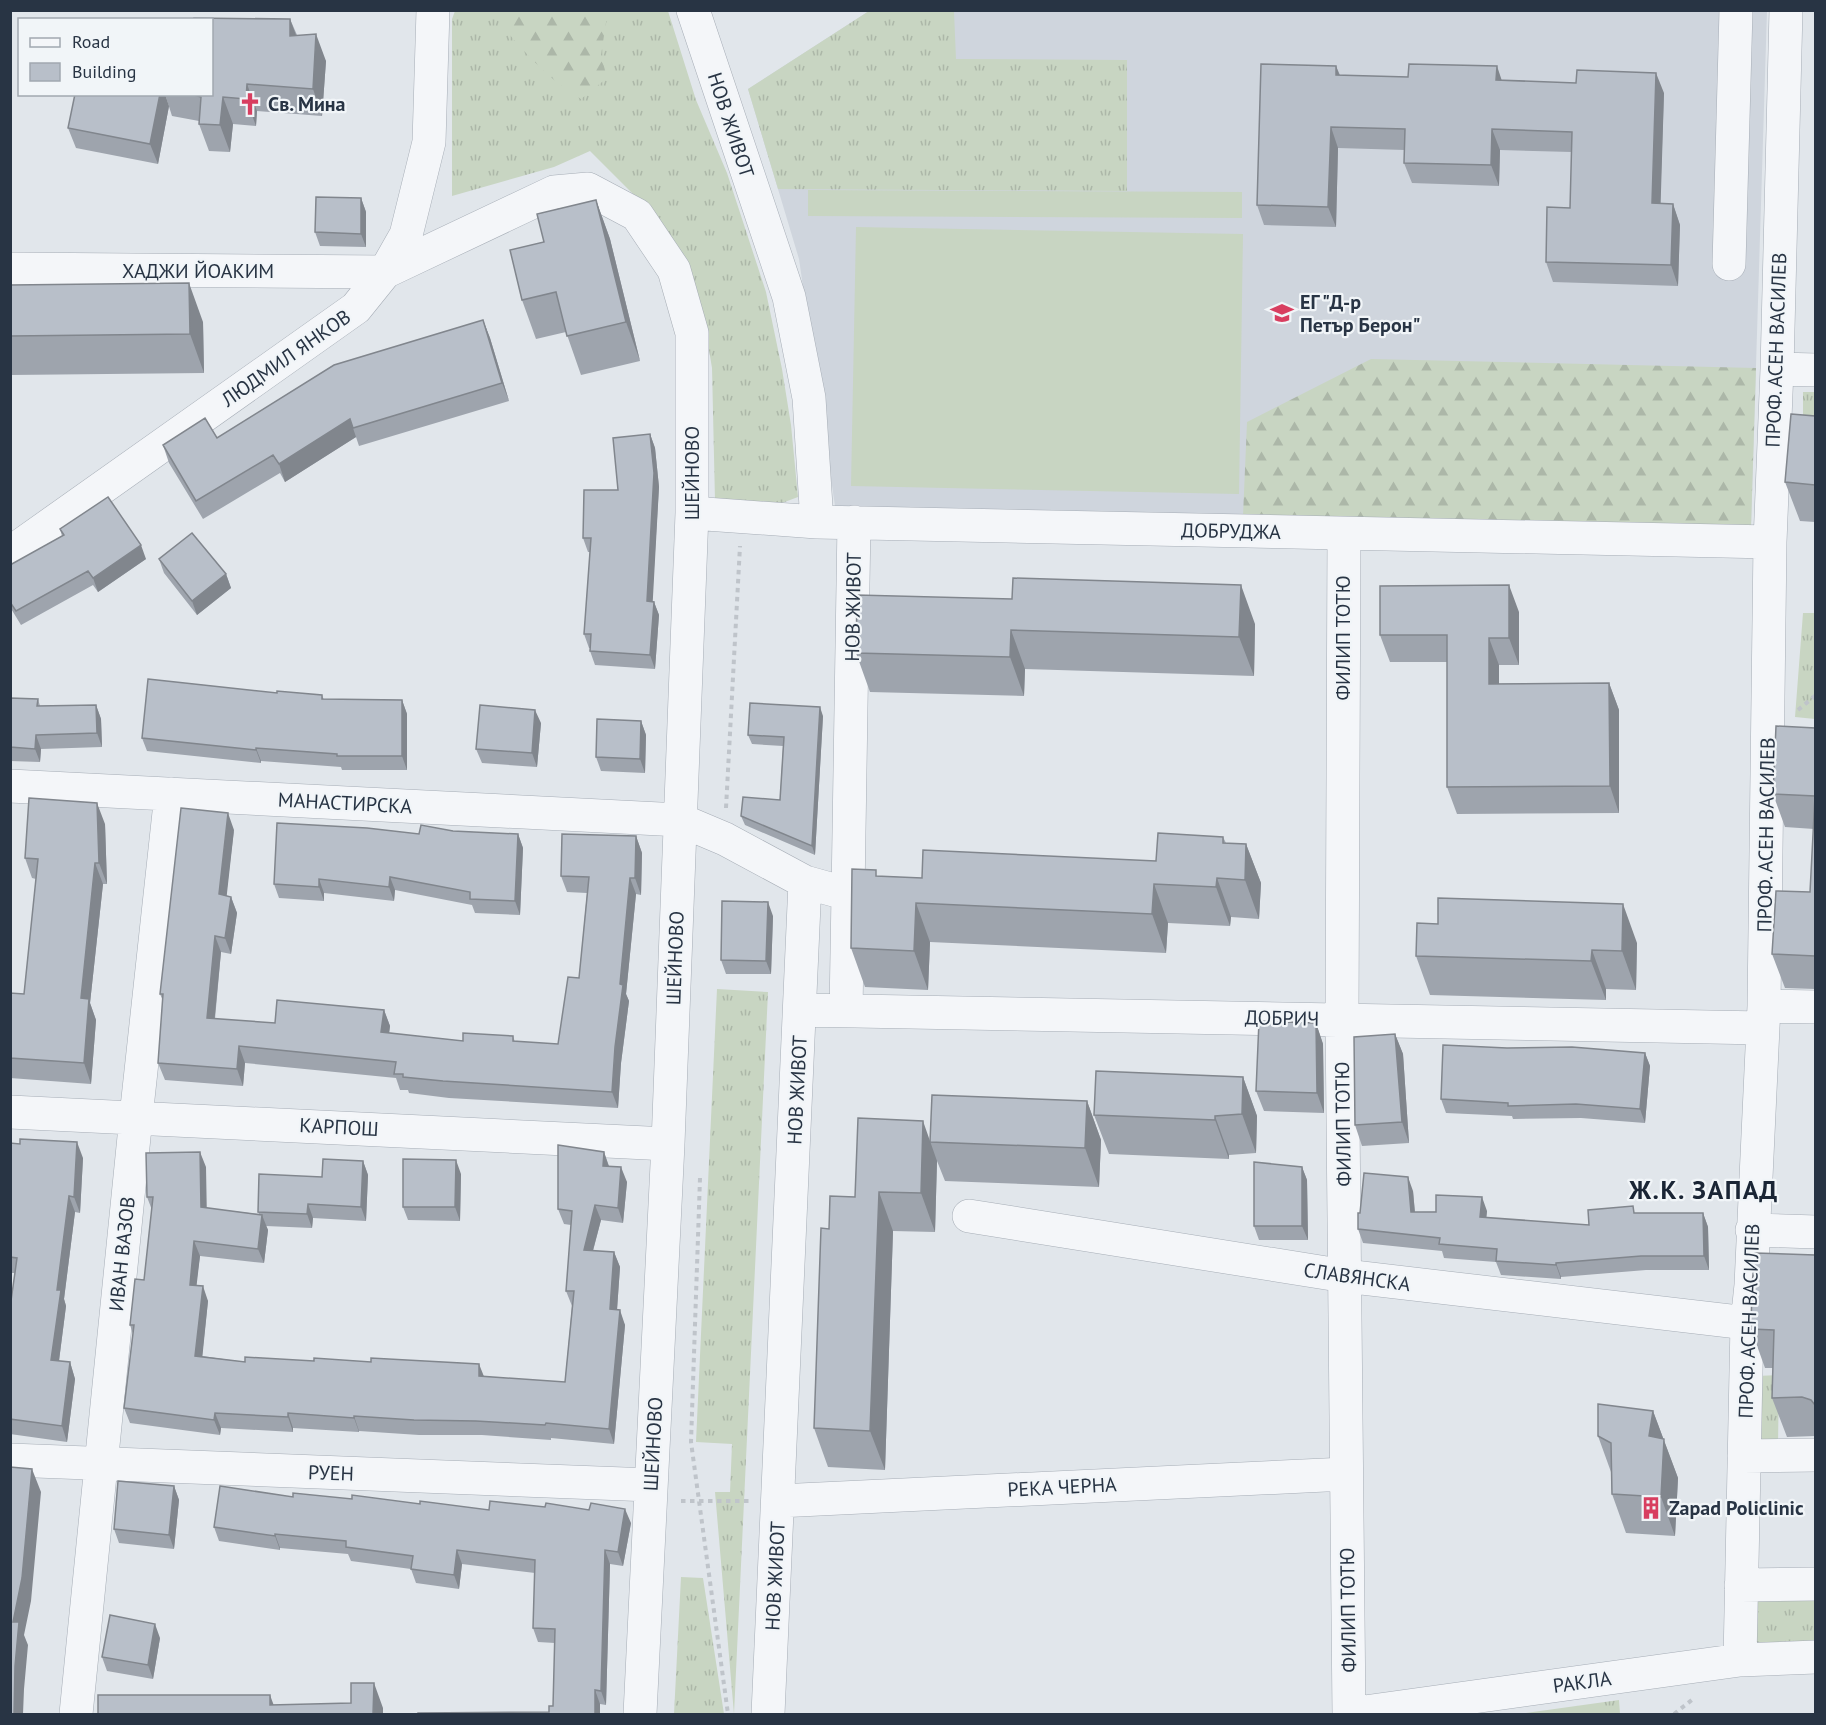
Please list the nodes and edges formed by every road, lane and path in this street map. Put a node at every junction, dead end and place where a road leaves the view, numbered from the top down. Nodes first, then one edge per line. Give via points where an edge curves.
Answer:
1 (433, 10) edge
2 (693, 10) edge
3 (1736, 10) edge
4 (1786, 10) edge
5 (637, 215) joint
6 (1729, 264) dead end
7 (10, 269) edge
8 (385, 272) junction
9 (1777, 369) junction
10 (1815, 370) edge
11 (692, 513) junction
12 (741, 515) junction
13 (817, 522) junction
14 (854, 522) junction
15 (1344, 534) junction
16 (1770, 542) junction
17 (10, 553) edge
18 (10, 786) edge
19 (171, 794) junction
20 (680, 820) junction
21 (725, 839) junction
22 (805, 882) junction
23 (848, 894) junction
24 (1815, 1007) edge
25 (801, 1010) junction
26 (846, 1011) junction
27 (1763, 1017) junction
28 (1342, 1020) junction
29 (10, 1112) edge
30 (136, 1117) junction
31 (668, 1144) junction
32 (700, 1167) dead end
33 (969, 1216) dead end
34 (1752, 1230) junction
35 (1815, 1232) edge
36 (1345, 1276) junction
37 (1747, 1323) junction
38 (1815, 1455) edge
39 (1744, 1456) junction
40 (10, 1460) edge
41 (101, 1464) junction
42 (1346, 1474) junction
43 (651, 1493) junction
44 (699, 1501) junction
45 (778, 1501) junction
46 (1815, 1584) edge
47 (1742, 1585) junction
48 (1815, 1657) edge
49 (1740, 1660) junction
50 (76, 1714) edge
51 (640, 1714) edge
52 (728, 1714) edge
53 (768, 1714) edge
54 (1349, 1714) edge

1 - 8 street via 429,142 406,235
2 - 13 street, НОВ ЖИВОТ via 789,297 809,398
3 - 6 street
4 - 9 street, ПРОФ. АСЕН ВАСИЛЕВ
5 - 8 street, ЛЮДМИЛ ЯНКОВ via 588,189 554,192
5 - 11 street, ШЕЙНОВО via 674,270 692,333
7 - 8 street, ХАДЖИ ЙОАКИМ
8 - 17 street, ЛЮДМИЛ ЯНКОВ via 356,308
9 - 10 street
9 - 16 street, ПРОФ. АСЕН ВАСИЛЕВ
11 - 12 street, ДОБРУДЖА
11 - 20 street, ШЕЙНОВО
12 - 13 street, ДОБРУДЖА
12 - 21 path
13 - 14 street, ДОБРУДЖА
14 - 15 street, ДОБРУДЖА
14 - 23 street, НОВ ЖИВОТ
15 - 16 street, ДОБРУДЖА
15 - 28 street, ФИЛИП ТОТЮ
16 - 27 street, ПРОФ. АСЕН ВАСИЛЕВ
18 - 19 street, МАНАСТИРСКА
19 - 20 street, МАНАСТИРСКА
19 - 30 street, ИВАН ВАЗОВ
20 - 21 street, МАНАСТИРСКА
20 - 31 street, ШЕЙНОВО
21 - 22 street, МАНАСТИРСКА
22 - 23 street
22 - 25 street, НОВ ЖИВОТ
23 - 26 street, НОВ ЖИВОТ
24 - 27 street, ДОБРИЧ
25 - 26 street, ДОБРИЧ
25 - 45 street, НОВ ЖИВОТ
26 - 28 street, ДОБРИЧ
27 - 28 street, ДОБРИЧ
27 - 34 street, ПРОФ. АСЕН ВАСИЛЕВ
28 - 36 street, ФИЛИП ТОТЮ
29 - 30 street, КАРПОШ
30 - 31 street, КАРПОШ
30 - 41 street, ИВАН ВАЗОВ
31 - 43 street, ШЕЙНОВО
32 - 44 path via 691,1442
33 - 36 street, СЛАВЯНСКА
34 - 35 street
34 - 37 street, ПРОФ. АСЕН ВАСИЛЕВ
36 - 37 street, СЛАВЯНСКА
36 - 42 street, ФИЛИП ТОТЮ
37 - 39 street, ПРОФ. АСЕН ВАСИЛЕВ
38 - 39 street
39 - 47 street, ПРОФ. АСЕН ВАСИЛЕВ
40 - 41 street, РУЕН
41 - 43 street, РУЕН
41 - 50 street, ИВАН ВАЗОВ
42 - 45 street, РЕКА ЧЕРНА
42 - 54 street, ФИЛИП ТОТЮ
43 - 44 path
43 - 51 street, ШЕЙНОВО
44 - 45 path
44 - 52 path
45 - 53 street, НОВ ЖИВОТ
46 - 47 street
47 - 49 street, ПРОФ. АСЕН ВАСИЛЕВ
48 - 49 street, РАКЛА
49 - 54 street, РАКЛА

